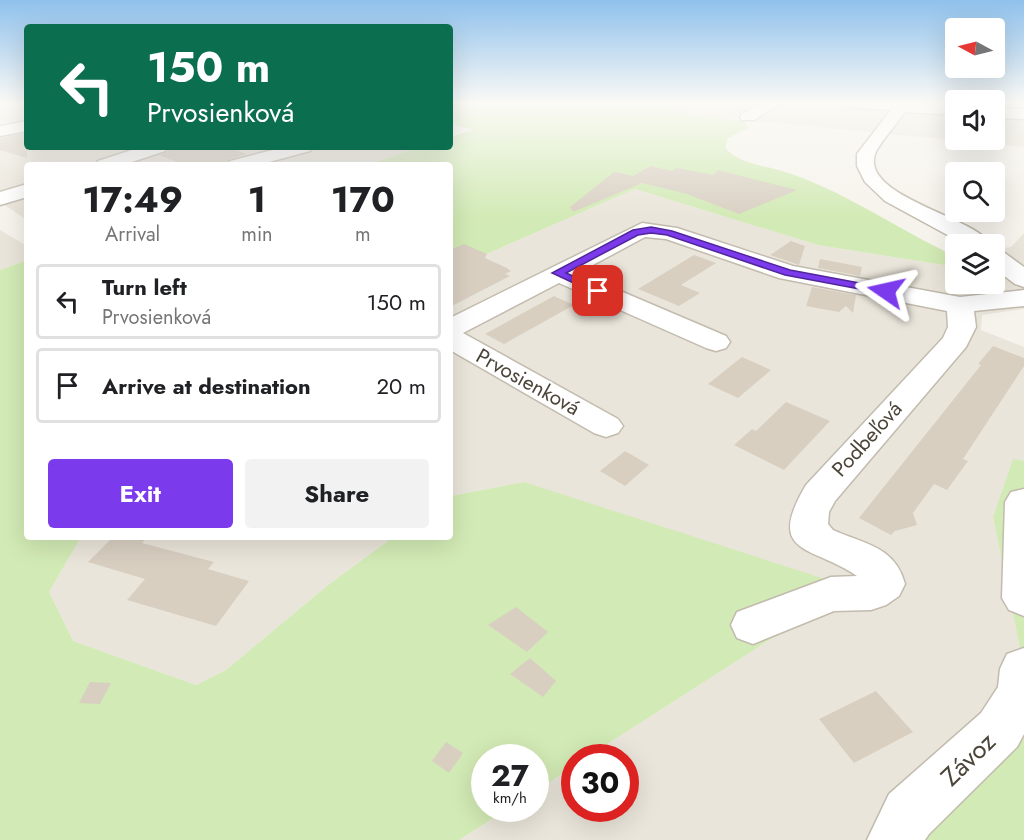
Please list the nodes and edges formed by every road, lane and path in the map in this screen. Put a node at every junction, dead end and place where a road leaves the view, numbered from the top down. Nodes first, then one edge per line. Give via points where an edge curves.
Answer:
1 (865, 141) edge
2 (150, 150) edge
3 (293, 150) edge
4 (114, 162) edge
5 (248, 162) edge
6 (24, 191) edge
7 (0, 199) edge
8 (961, 234) edge
9 (1005, 256) edge
10 (1024, 260) edge
11 (1005, 263) edge
12 (557, 273) junction
13 (1024, 279) edge
14 (1014, 299) edge
15 (960, 305) junction
16 (453, 327) edge
17 (453, 340) edge
18 (716, 342) dead end
19 (606, 426) dead end
20 (1024, 502) edge
21 (1024, 598) edge
22 (753, 625) dead end
23 (1024, 669) edge
24 (895, 840) edge

1 - 8 street via 864,163 873,180 898,200
2 - 4 street
3 - 5 street
6 - 7 street
9 - 10 street
11 - 13 street
12 - 15 street, Prvosienková via 636,232 651,230 788,273
12 - 16 street, Prvosienková
12 - 18 street
14 - 15 street, Prvosienková
15 - 22 street, Podbeľová via 962,327 956,340 819,494 801,536 809,532 817,541 858,556 879,569 884,584 871,593 831,594
17 - 19 street, Prvosienková
20 - 21 street
23 - 24 street, Závoz via 1021,693 999,730 909,814

